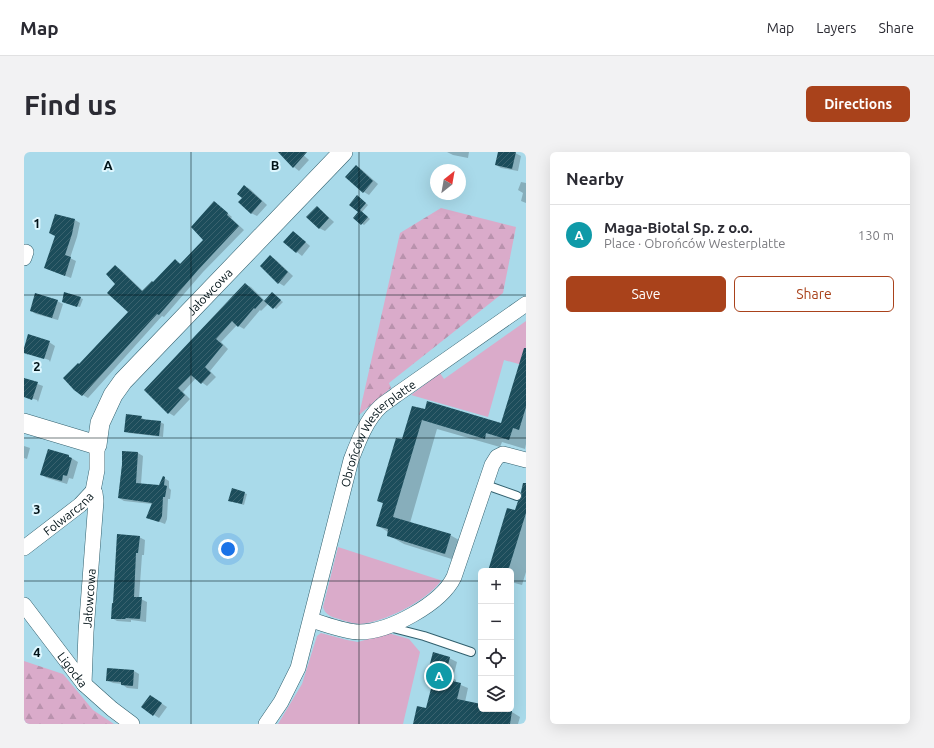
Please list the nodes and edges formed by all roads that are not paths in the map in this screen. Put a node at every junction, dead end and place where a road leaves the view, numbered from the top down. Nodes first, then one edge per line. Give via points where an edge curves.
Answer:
1 (343, 152) edge
2 (526, 304) edge
3 (24, 423) edge
4 (97, 444) junction
5 (526, 460) edge
6 (486, 485) junction
7 (92, 491) junction
8 (517, 496) dead end
9 (24, 548) edge
10 (24, 605) edge
11 (311, 620) junction
12 (388, 627) junction
13 (471, 652) dead end
14 (84, 684) junction
15 (132, 724) edge
16 (266, 724) edge

1 - 4 street, Jałowcowa via 123,381 113,395 100,423
2 - 11 street, Obrońców Westerplatte via 396,395 375,413 351,460
3 - 4 street
4 - 7 street, Folwarczna via 97,470
5 - 6 street via 503,454 492,464
6 - 8 lane
6 - 12 street via 451,584 430,603
7 - 9 street, Folwarczna via 80,505
7 - 14 street, Jałowcowa via 95,493 96,501
10 - 14 street, Ligocka
11 - 12 street via 357,632 370,632
11 - 16 street, Obrońców Westerplatte via 298,668
12 - 13 lane
14 - 15 street, Ligocka

